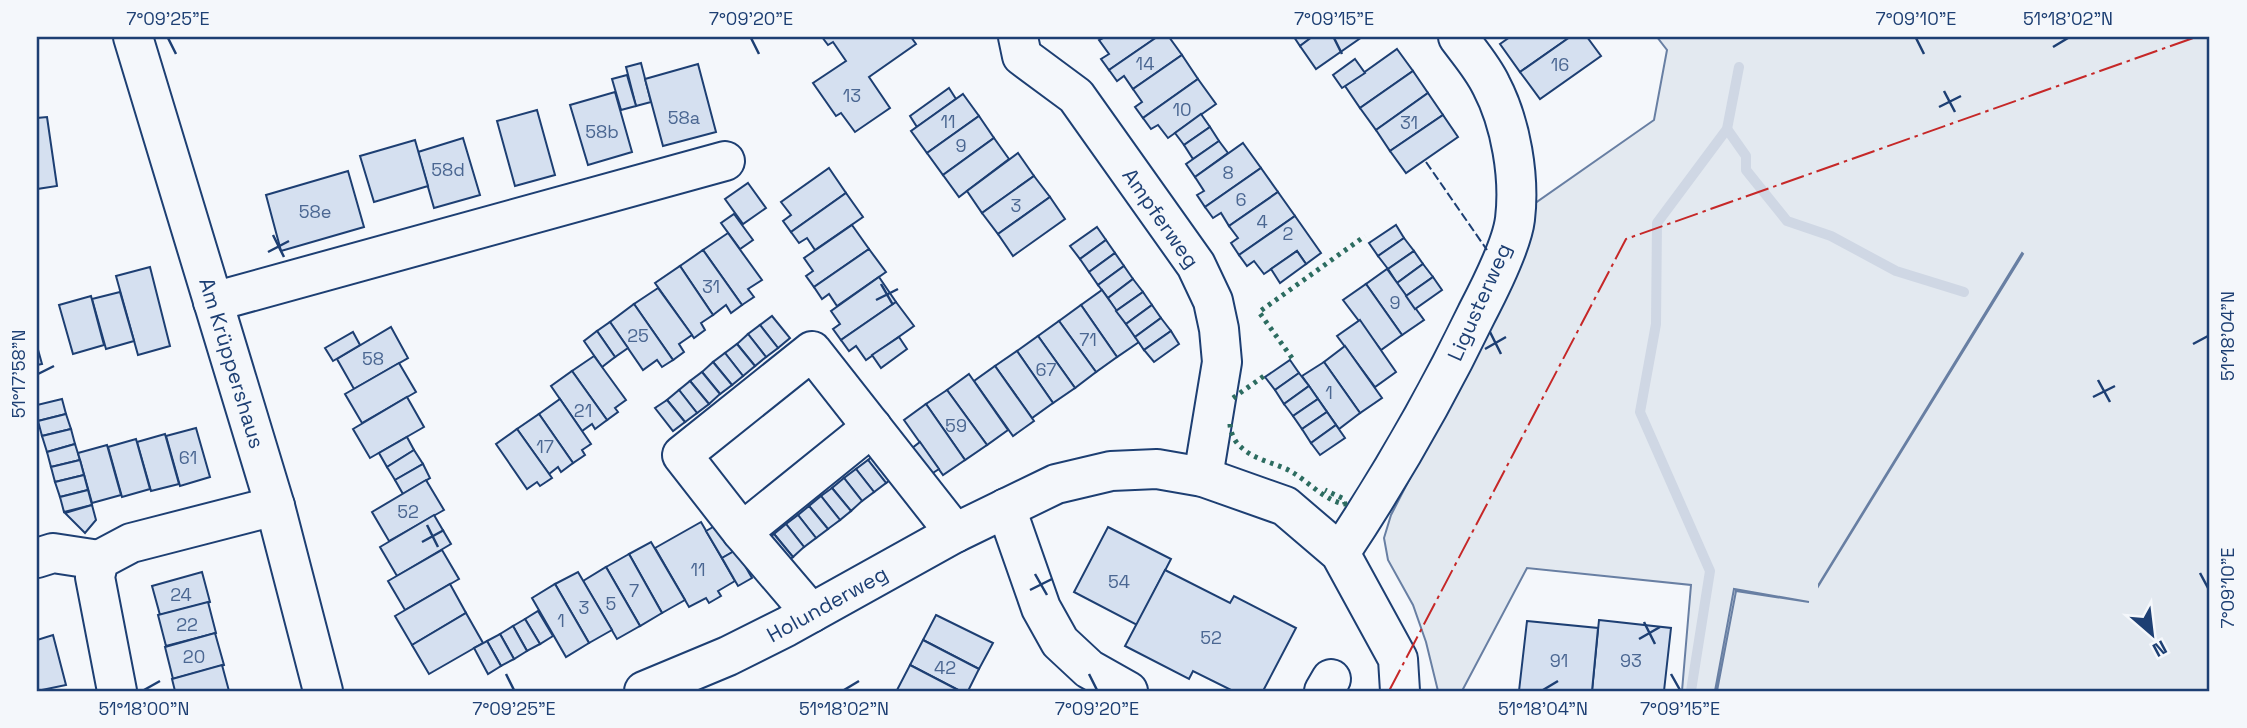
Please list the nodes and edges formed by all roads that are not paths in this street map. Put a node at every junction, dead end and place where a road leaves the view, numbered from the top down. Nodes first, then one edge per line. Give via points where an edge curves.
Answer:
1 (133, 37) edge
2 (1018, 37) edge
3 (1458, 37) edge
4 (725, 161) dead end
5 (213, 302) junction
6 (872, 427) junction
7 (1203, 477) junction
8 (275, 506) junction
9 (1006, 508) junction
10 (742, 532) junction
11 (955, 533) junction
12 (1340, 553) junction
13 (37, 558) edge
14 (99, 560) junction
15 (811, 614) junction
16 (655, 690) edge
17 (117, 691) edge
18 (323, 691) edge
19 (1128, 691) edge
20 (1401, 691) edge

1 - 5 street, Am Krüppershaus
2 - 7 street, Ampferweg via 1022,55 1076,96 1196,265 1213,302 1222,362
3 - 12 street, Ligusterweg via 1491,84 1509,130 1515,222 1493,282 1457,356
4 - 5 street
5 - 8 street, Am Krüppershaus
6 - 10 street
6 - 10 street via 812,351 682,455
6 - 11 street
7 - 9 street, Holunderweg via 1157,469 1111,471 1056,484
7 - 12 street, Holunderweg via 1285,506
8 - 14 street via 131,542
8 - 18 street, Am Krüppershaus
9 - 11 street, Holunderweg
9 - 19 street via 1041,608 1060,642 1089,669
10 - 15 street
11 - 15 street, Holunderweg
12 - 20 street, Holunderweg via 1398,659
13 - 14 street via 53,553
14 - 17 street via 95,577
15 - 16 street, Holunderweg

